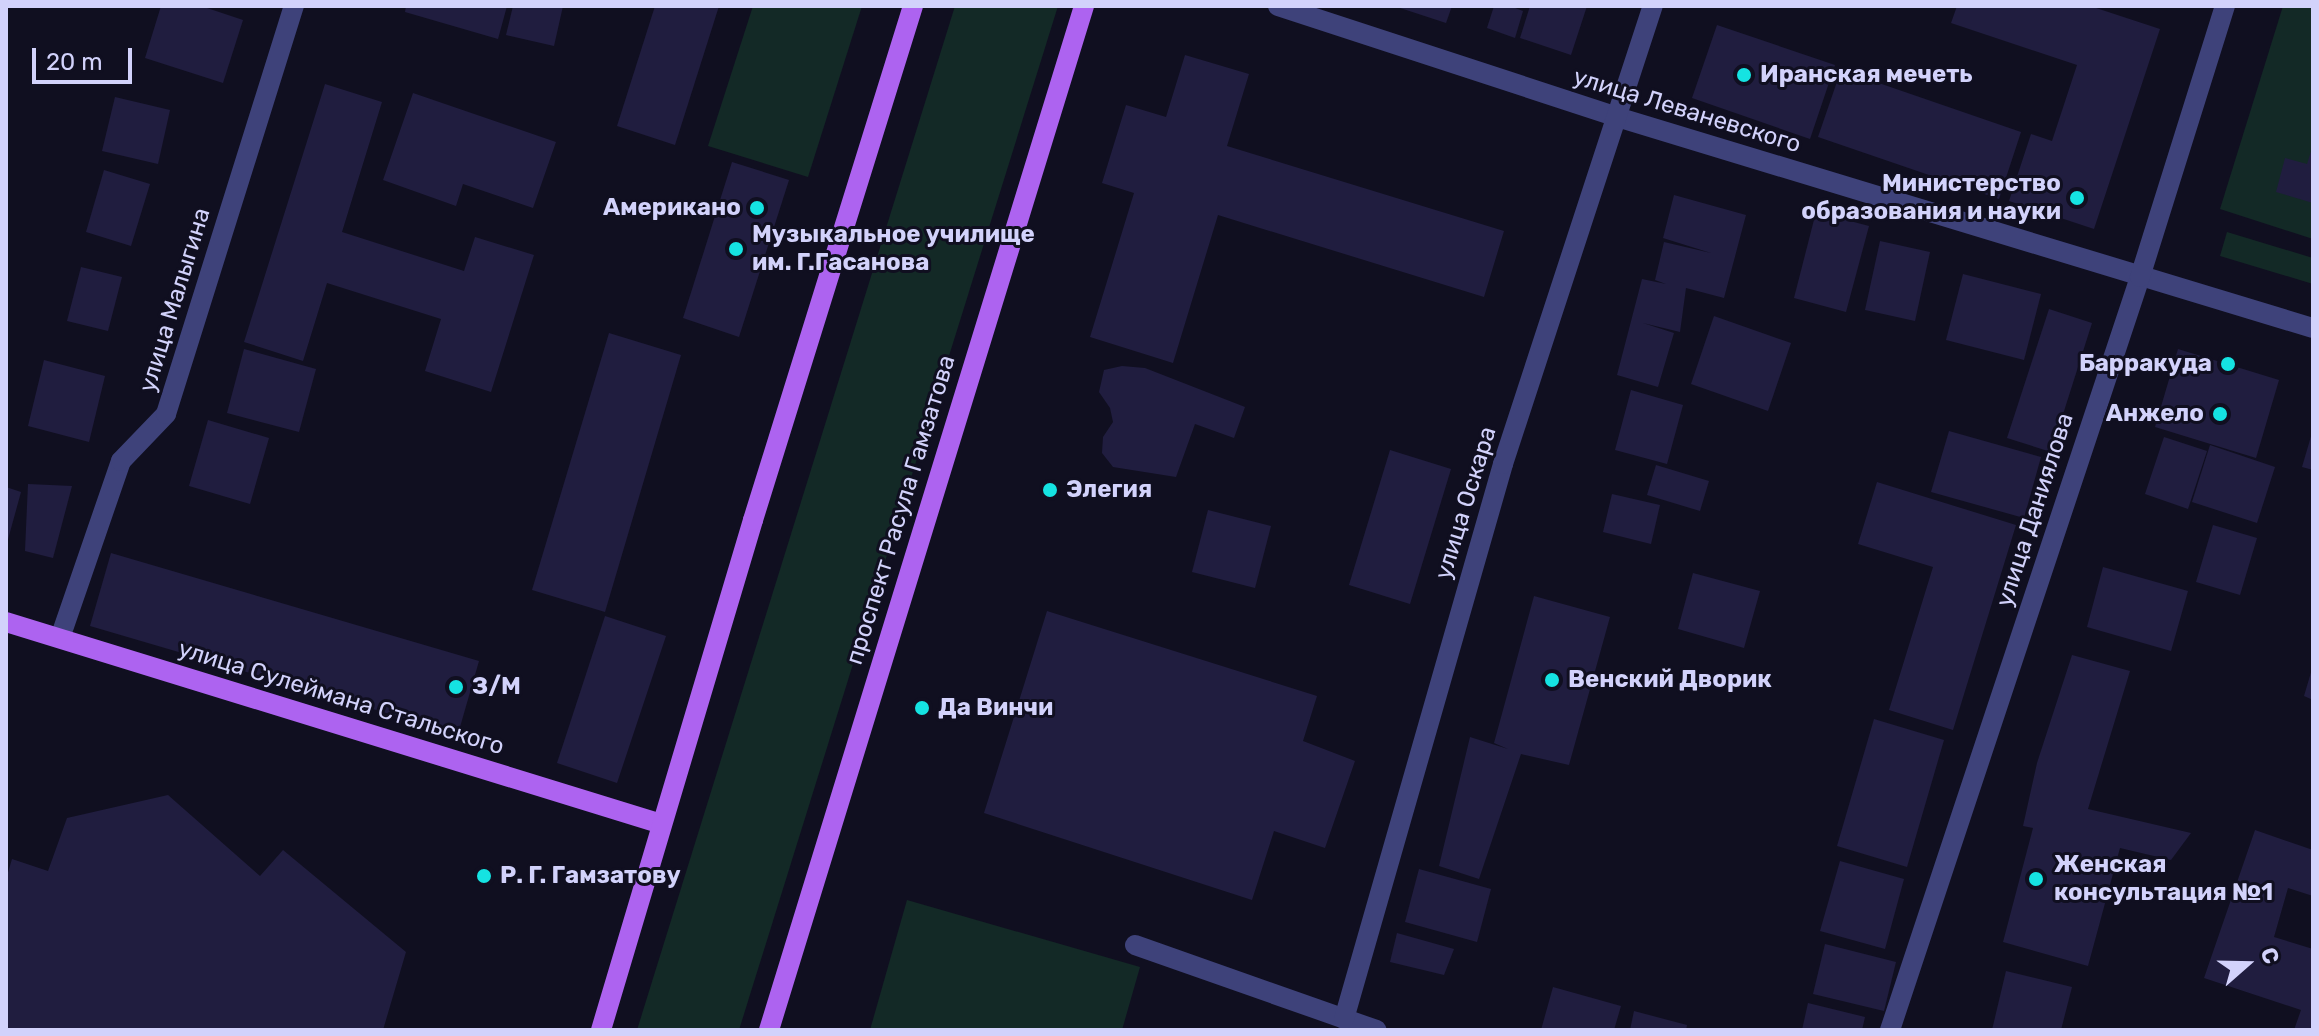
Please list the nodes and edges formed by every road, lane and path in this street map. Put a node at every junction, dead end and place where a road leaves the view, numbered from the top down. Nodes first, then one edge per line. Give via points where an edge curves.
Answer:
1 (294, 6) edge
2 (913, 6) edge
3 (1084, 6) edge
4 (1278, 6) edge
5 (1653, 6) edge
6 (2225, 6) edge
7 (1617, 117) junction
8 (2140, 277) junction
9 (2313, 328) edge
10 (6, 622) edge
11 (6, 628) edge
12 (60, 638) junction
13 (661, 827) junction
14 (1135, 945) dead end
15 (1344, 1019) junction
16 (601, 1030) edge
17 (769, 1030) edge
18 (1376, 1030) edge
19 (1890, 1030) edge

1 - 12 street, улица Малыгина via 166,414 121,461
2 - 13 main road
3 - 17 main road, проспект Расула Гамзатова
4 - 7 street, улица Леваневского
5 - 7 street, улица Оскара
6 - 8 street, улица Даниялова
7 - 8 street, улица Леваневского
7 - 15 street, улица Оскара via 1503,464
8 - 9 street, улица Леваневского
8 - 19 street, улица Даниялова
10 - 12 main road, улица Сулеймана Стальского
11 - 13 main road, улица Сулеймана Стальского
12 - 13 main road, улица Сулеймана Стальского
13 - 16 main road
14 - 15 street
15 - 18 street

